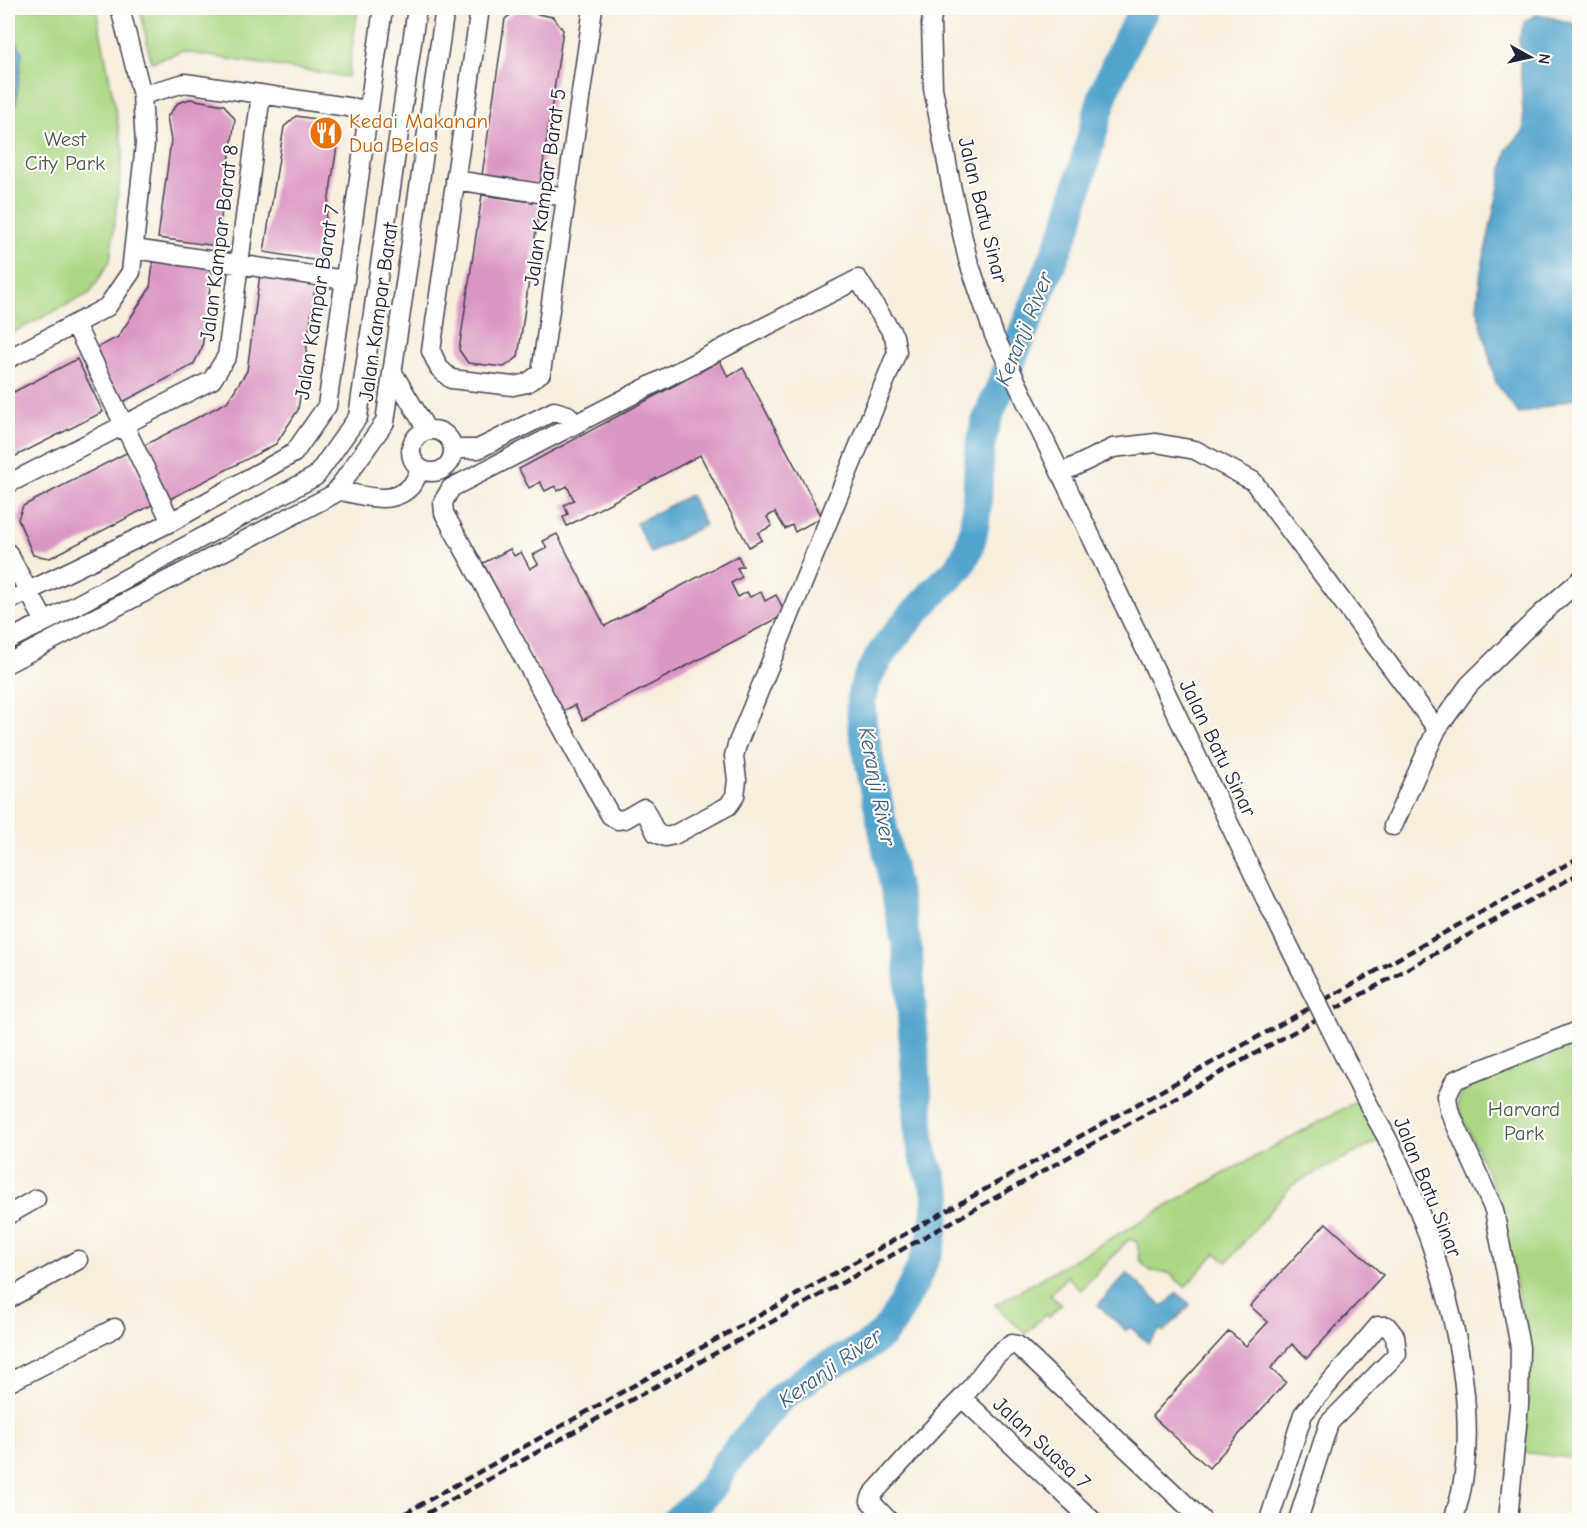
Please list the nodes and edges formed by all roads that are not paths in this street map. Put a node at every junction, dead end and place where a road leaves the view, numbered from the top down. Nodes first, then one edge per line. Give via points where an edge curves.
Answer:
1 (120, 8) edge
2 (382, 8) edge
3 (417, 8) edge
4 (445, 8) edge
5 (480, 8) edge
6 (593, 8) edge
7 (933, 8) edge
8 (261, 94) junction
9 (142, 95) junction
10 (368, 110) junction
11 (455, 180) junction
12 (566, 196) junction
13 (134, 249) junction
14 (240, 265) junction
15 (345, 280) junction
16 (75, 324) junction
17 (8, 359) edge
18 (392, 371) junction
19 (124, 425) junction
20 (574, 425) junction
21 (427, 430) junction
22 (453, 449) junction
23 (421, 469) junction
24 (1060, 473) junction
25 (8, 484) edge
26 (337, 490) junction
27 (171, 522) junction
28 (8, 553) edge
29 (1580, 580) edge
30 (115, 584) junction
31 (27, 591) junction
32 (8, 601) edge
33 (125, 603) junction
34 (45, 622) junction
35 (8, 640) edge
36 (8, 663) edge
37 (1437, 729) junction
38 (1393, 826) dead end
39 (1580, 1030) edge
40 (36, 1199) dead end
41 (8, 1215) edge
42 (78, 1260) dead end
43 (8, 1299) edge
44 (116, 1328) dead end
45 (8, 1383) edge
46 (962, 1398) junction
47 (1072, 1514) edge
48 (1458, 1515) edge
49 (888, 1521) edge
50 (1092, 1521) edge
51 (1202, 1521) edge
52 (1269, 1521) edge
53 (1298, 1521) edge
54 (1508, 1521) edge

1 - 9 street
2 - 10 street, Jalan Kampar Barat 7
3 - 30 street, Jalan Kampar Barat via 358,417 316,476
4 - 18 street, Jalan Kampar Barat
5 - 11 street
6 - 12 street, Jalan Kampar Barat 5
7 - 24 street, Jalan Batu Sinar via 933,88 968,260 994,335
8 - 9 street via 185,83
8 - 10 street
8 - 14 street, Jalan Kampar Barat 8
9 - 13 street via 145,144
10 - 15 street, Jalan Kampar Barat 7
11 - 12 street
11 - 12 street, Jalan Kampar Barat 5 via 430,351 451,379 513,386 527,383 541,373
13 - 14 street
13 - 16 street via 131,272 107,308
14 - 15 street
14 - 19 street, Jalan Kampar Barat 8 via 227,356 212,380
15 - 27 street, Jalan Kampar Barat 7 via 327,406 294,453
16 - 17 street
16 - 19 street
18 - 21 street
18 - 26 street, Jalan Kampar Barat via 384,422
19 - 25 street, Jalan Kampar Barat 8
19 - 27 street
20 - 20 street via 858,279 894,336 897,352 892,369 736,745 735,796 728,806 674,835 664,837 656,833 644,808 626,819 616,820 610,815 444,513 443,502 451,488
20 - 22 street via 568,415 554,411 478,449
21 - 22 street via 441,432
21 - 23 street via 412,445 412,459
22 - 23 street via 446,467 434,472
23 - 26 street via 411,486 390,497 380,499
24 - 37 street via 1113,448 1156,443 1195,450 1253,481
24 - 48 street, Jalan Batu Sinar, bridge via 1265,898 1386,1137 1434,1253 1454,1327 1467,1419
26 - 33 street, Jalan Kampar Barat
27 - 31 street, Jalan Kampar Barat 7
28 - 31 street
29 - 37 street via 1469,685
30 - 33 street
30 - 34 street, Jalan Kampar Barat
31 - 32 street, Jalan Kampar Barat 7
31 - 34 street
33 - 36 street, Jalan Kampar Barat
34 - 35 street, Jalan Kampar Barat
37 - 38 street
39 - 54 street via 1455,1080 1447,1096 1449,1110 1494,1210 1520,1347
40 - 41 street
42 - 43 street
44 - 45 street
46 - 47 street, Jalan Suasa 7
46 - 49 street via 872,1495 870,1501
46 - 51 street via 999,1353 1017,1345
47 - 50 street, Jalan Suasa 7
52 - 53 street via 1303,1414 1378,1326 1386,1326 1395,1336 1397,1354 1329,1423

